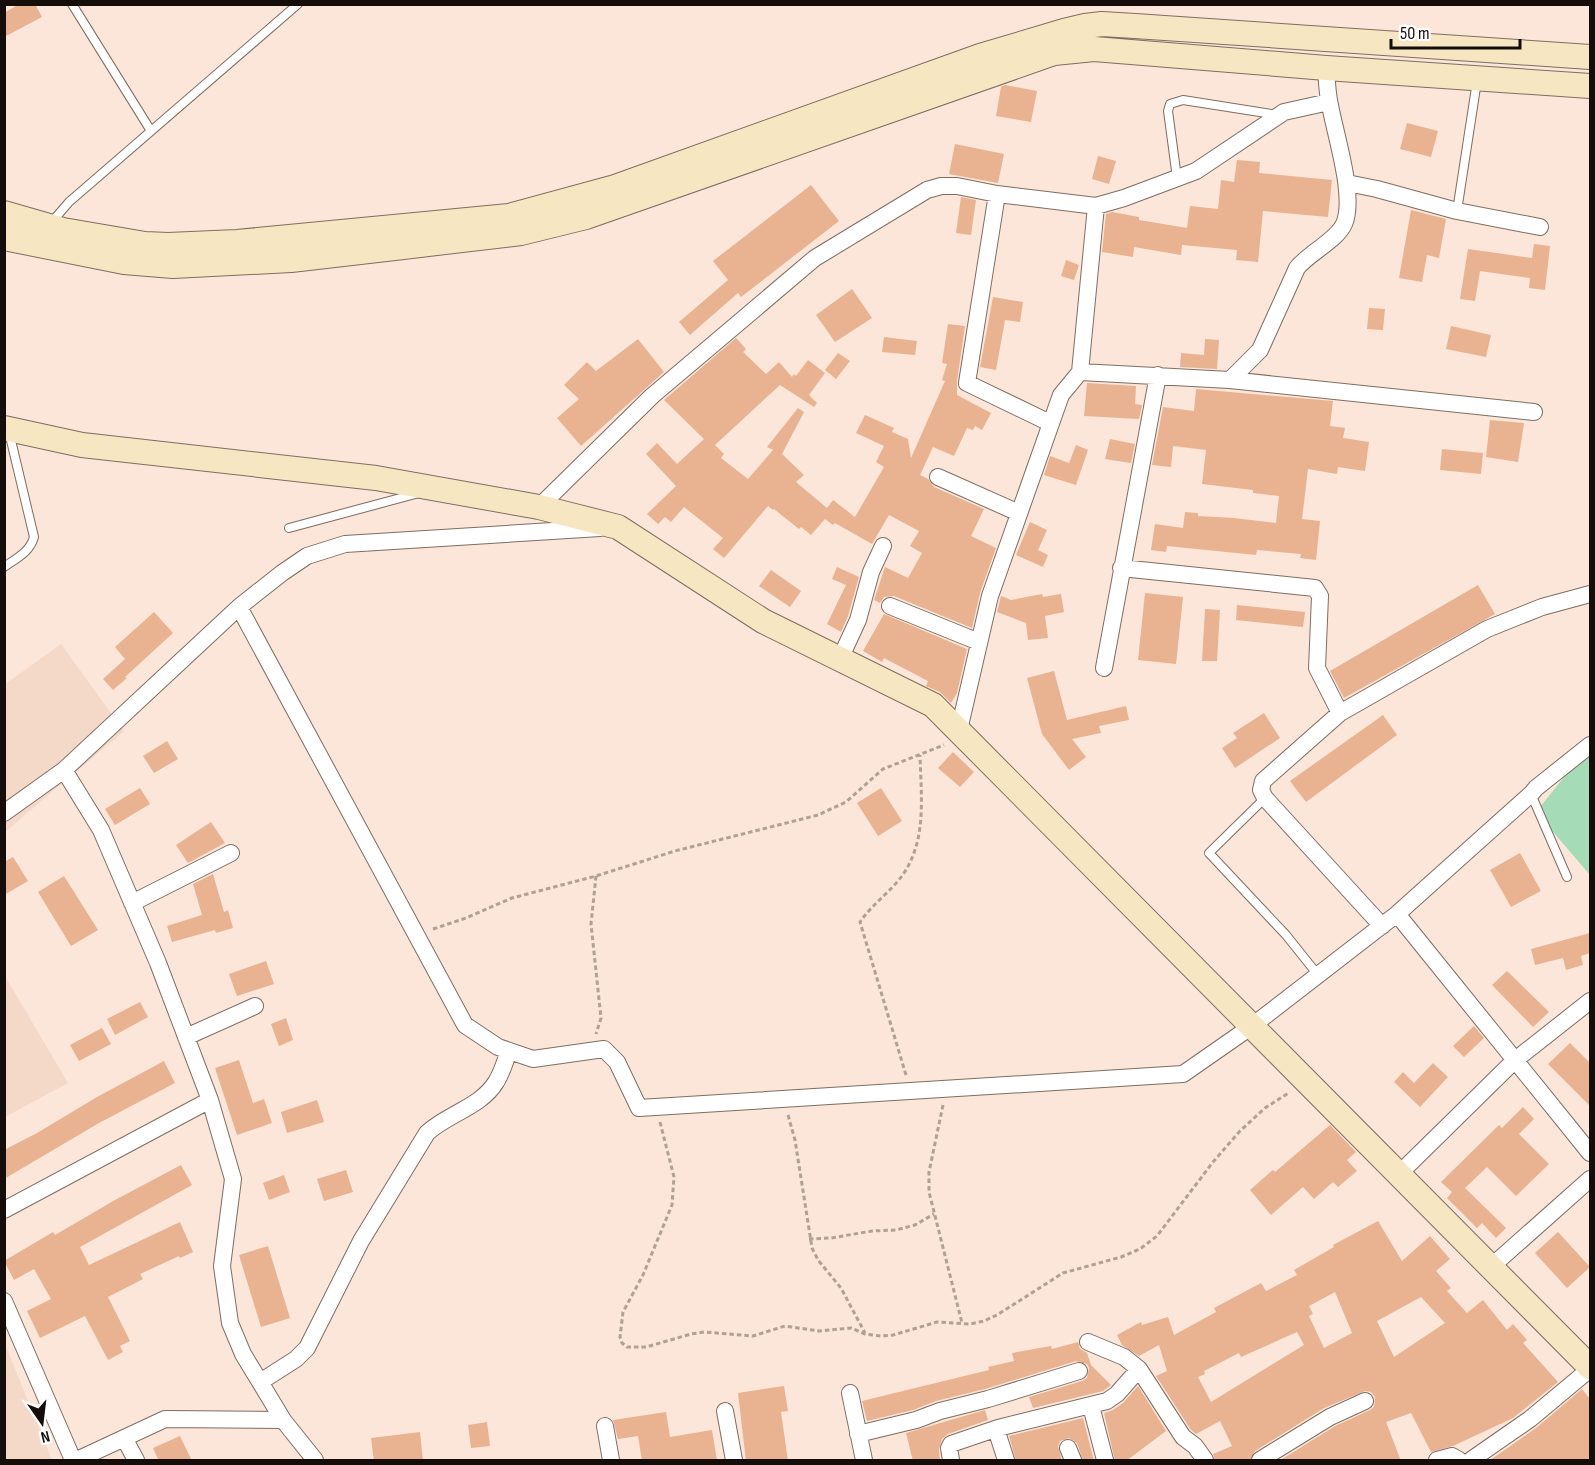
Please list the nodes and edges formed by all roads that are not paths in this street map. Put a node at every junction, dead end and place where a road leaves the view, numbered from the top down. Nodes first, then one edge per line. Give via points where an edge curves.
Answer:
1 (72, 4) edge
2 (298, 4) edge
3 (1590, 57) edge
4 (1326, 68) junction
5 (1478, 78) junction
6 (1590, 86) edge
7 (1329, 102) junction
8 (1279, 115) junction
9 (151, 131) junction
10 (1177, 178) junction
11 (1347, 183) junction
12 (997, 194) junction
13 (1096, 206) junction
14 (1457, 211) junction
15 (4, 213) edge
16 (48, 226) junction
17 (1540, 227) dead end
18 (4, 238) edge
19 (1080, 372) junction
20 (1158, 375) junction
21 (1230, 380) junction
22 (1534, 412) dead end
23 (1050, 423) junction
24 (6, 428) edge
25 (938, 477) dead end
26 (437, 489) junction
27 (539, 507) junction
28 (1019, 513) junction
29 (618, 527) junction
30 (289, 528) dead end
31 (883, 546) dead end
32 (4, 567) edge
33 (1121, 568) junction
34 (1590, 594) edge
35 (890, 606) dead end
36 (239, 607) junction
37 (979, 642) junction
38 (840, 659) junction
39 (1104, 668) dead end
40 (1340, 713) junction
41 (962, 733) junction
42 (1590, 745) edge
43 (64, 770) junction
44 (1532, 794) junction
45 (1265, 798) junction
46 (4, 813) edge
47 (231, 853) dead end
48 (1567, 877) dead end
49 (132, 903) junction
50 (1397, 914) junction
51 (1382, 926) junction
52 (1318, 975) junction
53 (1590, 1001) edge
54 (255, 1006) dead end
55 (1252, 1026) junction
56 (186, 1037) junction
57 (509, 1051) junction
58 (1514, 1061) junction
59 (210, 1100) junction
60 (1590, 1154) edge
61 (1400, 1173) junction
62 (1590, 1179) edge
63 (4, 1210) edge
64 (1492, 1266) junction
65 (4, 1301) edge
66 (1088, 1342) dead end
67 (1590, 1368) edge
68 (1139, 1369) junction
69 (1079, 1371) dead end
70 (260, 1382) junction
71 (850, 1393) dead end
72 (1365, 1401) dead end
73 (1091, 1406) junction
74 (725, 1411) dead end
75 (283, 1420) junction
76 (605, 1426) dead end
77 (996, 1429) junction
78 (858, 1434) junction
79 (124, 1438) junction
80 (313, 1457) edge
81 (75, 1461) edge
82 (136, 1461) edge
83 (611, 1461) edge
84 (734, 1461) edge
85 (864, 1461) edge
86 (951, 1461) edge
87 (1006, 1461) edge
88 (1105, 1461) edge
89 (1205, 1461) edge
90 (1260, 1461) edge
91 (1437, 1461) edge
92 (1459, 1461) edge
93 (1471, 1461) edge

1 - 9 lane
2 - 9 lane
3 - 16 main road via 1135,26 1085,26 980,56 615,187 509,216 168,245
4 - 5 main road
4 - 7 street
4 - 18 main road via 1094,49 1054,53 634,201 521,233 291,260 173,266 124,262
5 - 6 main road
5 - 14 lane
7 - 8 street
7 - 11 street
8 - 10 street via 1196,171
8 - 10 lane via 1183,100 1170,104
9 - 16 lane via 69,202
10 - 13 street
11 - 14 street
11 - 21 street via 1344,223 1297,268 1260,350
12 - 13 street
12 - 23 street via 967,382
12 - 27 street via 957,186 927,190 816,258 652,396
13 - 19 street
14 - 17 street
15 - 16 main road
19 - 20 street
19 - 23 street via 1061,395
20 - 21 street
20 - 33 street
21 - 22 street
23 - 28 street
24 - 26 main road via 82,445 376,478
24 - 32 lane via 34,537 24,554
25 - 28 street
26 - 27 main road
26 - 30 lane
27 - 29 main road
28 - 37 street via 990,596
29 - 36 street via 345,544 307,556
29 - 38 main road via 763,621
31 - 38 street
33 - 39 street
33 - 40 street via 1316,588 1320,596 1317,668
34 - 40 street via 1542,607 1487,630
35 - 37 street
36 - 43 street
36 - 57 street via 465,1025
37 - 41 street
38 - 41 main road via 933,705
40 - 45 street via 1263,781 1261,790
41 - 55 main road
42 - 44 street
43 - 46 street
43 - 49 street via 101,830
44 - 48 lane
44 - 50 street
45 - 51 street
45 - 52 lane via 1209,853
47 - 49 street
49 - 56 street
50 - 51 street
50 - 58 street
51 - 52 street
52 - 55 street
53 - 58 street
54 - 56 street
55 - 57 street via 1183,1074 639,1108 620,1067 604,1049 533,1059
55 - 61 main road
56 - 59 street
57 - 70 street via 496,1082 484,1097 427,1133 361,1241 307,1348
58 - 60 street
58 - 61 street
59 - 63 street
59 - 70 street via 233,1179 222,1266 230,1323
61 - 64 main road
62 - 64 street
64 - 67 main road
65 - 81 street
66 - 68 street via 1124,1357
67 - 93 street via 1530,1419
68 - 73 street via 1113,1398
68 - 89 street via 1183,1437 1196,1446
69 - 78 street
70 - 75 street
71 - 78 street
72 - 90 street via 1330,1417
73 - 77 street
73 - 88 street
74 - 84 street
75 - 79 street via 165,1419
75 - 80 street
76 - 83 street
77 - 86 street via 951,1444
77 - 87 street
78 - 85 street
79 - 81 street
79 - 82 street
91 - 92 street via 1452,1456

